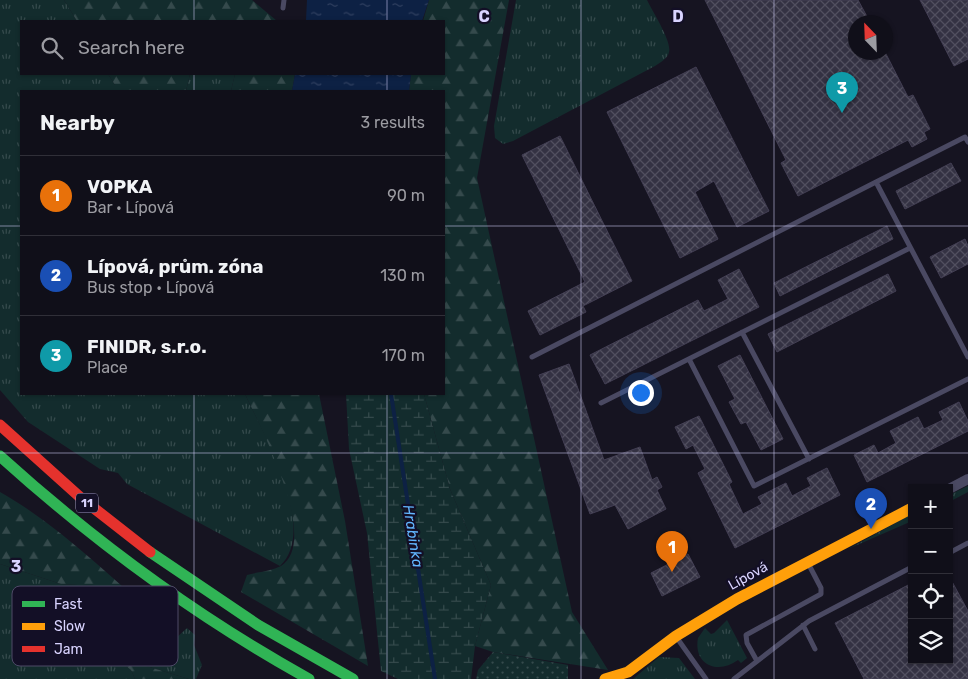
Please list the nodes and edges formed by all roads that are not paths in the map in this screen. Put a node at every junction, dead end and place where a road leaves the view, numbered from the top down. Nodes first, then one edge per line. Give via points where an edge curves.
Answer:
1 (284, 0) edge
2 (283, 8) dead end
3 (968, 142) edge
4 (876, 182) junction
5 (910, 248) junction
6 (742, 332) junction
7 (532, 357) dead end
8 (968, 357) edge
9 (689, 359) junction
10 (968, 379) edge
11 (601, 403) dead end
12 (0, 425) edge
13 (0, 456) edge
14 (809, 459) junction
15 (968, 479) edge
16 (953, 487) edge
17 (908, 510) edge
18 (968, 543) edge
19 (953, 551) edge
20 (807, 562) junction
21 (908, 569) edge
22 (159, 586) edge
23 (178, 599) edge
24 (803, 625) junction
25 (676, 636) junction
26 (815, 649) dead end
27 (757, 661) junction
28 (309, 679) edge
29 (353, 679) edge
30 (605, 679) edge
31 (706, 679) edge
32 (734, 679) edge

1 - 2 lane
3 - 4 lane via 966,137
4 - 5 lane
4 - 7 lane
5 - 6 lane
5 - 8 lane
6 - 9 lane
6 - 14 lane
9 - 11 lane
9 - 14 lane via 754,486
10 - 14 lane
12 - 29 main road, 11 via 90,506 180,574 239,614
13 - 22 main road, 11 via 97,540
15 - 16 street
17 - 20 main road, Lípová
18 - 19 lane
20 - 25 main road, Lípová
20 - 27 lane via 821,594 746,635
21 - 24 lane
23 - 28 main road, 11 via 263,654
24 - 26 lane
24 - 27 lane
25 - 30 main road, Lípová via 628,672
25 - 31 lane
27 - 32 lane

